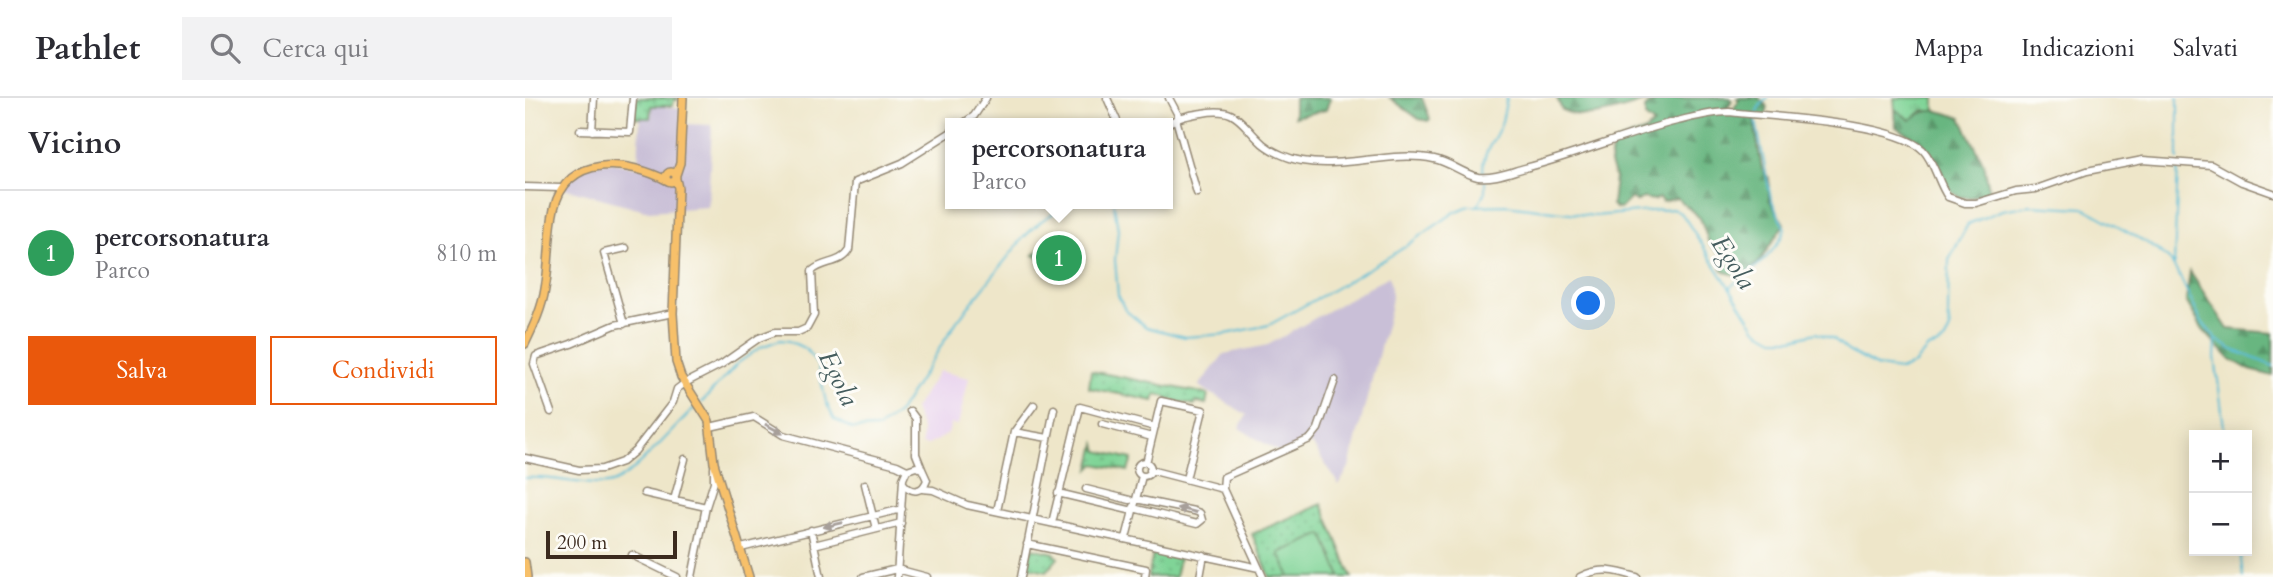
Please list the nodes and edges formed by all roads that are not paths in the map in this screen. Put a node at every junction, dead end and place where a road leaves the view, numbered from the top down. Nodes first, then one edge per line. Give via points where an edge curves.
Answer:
1 (594, 98) edge
2 (633, 98) edge
3 (683, 98) edge
4 (986, 98) edge
5 (1107, 98) edge
6 (1169, 98) edge
7 (971, 118) edge
8 (1116, 118) edge
9 (1177, 118) junction
10 (1173, 120) edge
11 (580, 130) dead end
12 (592, 131) junction
13 (945, 135) edge
14 (672, 177) junction
15 (525, 187) edge
16 (561, 188) junction
17 (1197, 193) dead end
18 (2273, 193) edge
19 (626, 248) dead end
20 (673, 313) junction
21 (624, 324) junction
22 (525, 345) edge
23 (1335, 380) dead end
24 (685, 383) junction
25 (1034, 405) dead end
26 (1054, 409) dead end
27 (910, 411) dead end
28 (551, 412) dead end
29 (1124, 418) junction
30 (1102, 424) dead end
31 (710, 426) junction
32 (1155, 426) junction
33 (1121, 429) junction
34 (1014, 432) junction
35 (1048, 438) junction
36 (1152, 438) junction
37 (916, 454) junction
38 (525, 458) edge
39 (685, 459) dead end
40 (714, 463) junction
41 (1146, 463) junction
42 (922, 469) junction
43 (908, 470) junction
44 (1150, 470) junction
45 (718, 476) junction
46 (1142, 476) junction
47 (927, 477) junction
48 (1186, 479) junction
49 (904, 483) junction
50 (865, 484) dead end
51 (1086, 489) dead end
52 (1223, 489) junction
53 (918, 490) junction
54 (644, 493) dead end
55 (1058, 493) junction
56 (1104, 494) junction
57 (904, 495) junction
58 (710, 496) junction
59 (948, 497) junction
60 (1133, 499) junction
61 (674, 500) junction
62 (726, 500) junction
63 (1102, 504) junction
64 (706, 507) junction
65 (902, 509) junction
66 (1133, 510) junction
67 (997, 511) junction
68 (873, 516) junction
69 (1032, 519) junction
70 (901, 523) junction
71 (1052, 523) junction
72 (876, 529) junction
73 (811, 530) junction
74 (1126, 538) junction
75 (1027, 544) junction
76 (814, 545) junction
77 (741, 548) junction
78 (632, 555) dead end
79 (1204, 555) junction
80 (525, 562) edge
81 (1259, 568) junction
82 (897, 573) edge
83 (527, 577) edge
84 (677, 577) edge
85 (692, 577) edge
86 (749, 577) edge
87 (821, 577) edge
88 (863, 577) edge
89 (927, 577) edge
90 (1021, 577) edge
91 (1145, 577) edge
92 (1200, 577) edge
93 (1263, 577) edge
94 (1580, 577) edge
95 (1637, 577) edge

1 - 12 street
2 - 12 street via 630,132
3 - 14 main road via 680,169
4 - 7 street
5 - 8 street
6 - 9 street
9 - 10 street
9 - 17 street
9 - 18 street via 1227,112 1243,121 1262,143 1300,161 1434,159 1484,177 1688,118 1722,112 1755,114 1893,133 1924,152 1948,197 1965,203 2143,160 2211,165
11 - 12 street
13 - 24 street via 902,163 855,182 849,250 842,259 820,264 812,271 814,314 807,328 759,338
14 - 16 main road via 600,166 580,172
14 - 20 main road via 678,193
15 - 16 street
16 - 22 main road via 552,216 544,296
19 - 21 street via 604,253
20 - 21 street
20 - 24 main road via 676,362
21 - 28 street via 536,356 534,364
23 - 52 street via 1310,439 1224,477
24 - 31 main road
24 - 38 street via 622,462 591,470
25 - 34 street
26 - 35 street
27 - 37 street via 916,419
29 - 32 street
29 - 33 street
29 - 55 street via 1080,407
30 - 33 street
31 - 40 main road
31 -> 43 street via 754,417 783,435
32 - 36 street
32 - 48 street via 1161,401 1203,410
33 - 36 street
34 - 35 street
34 - 67 street
35 - 69 street
36 - 41 street
37 - 42 street
37 - 43 street
39 - 61 street
40 - 45 main road
40 - 58 street
41 - 44 street
41 - 46 street via 1138,466
42 - 43 street
42 - 47 street
43 - 49 street
44 - 46 street
44 - 48 street
45 - 58 street
45 - 62 main road
46 - 60 street
47 - 53 street
47 - 59 street
48 - 52 street
49 - 53 street
49 - 57 street
50 - 68 street
51 - 56 street
52 - 81 street
53 - 57 street
53 - 59 street
54 - 61 street
55 - 63 street
55 - 71 street
56 - 60 street
56 - 63 street
57 - 65 street
58 - 62 street via 718,491
58 - 64 street
59 - 67 street
60 - 66 street
66 -> 60 street via 1197,524 1202,520 1194,511
61 - 64 street
62 - 77 main road
63 - 66 street
64 - 85 street
65 - 68 street
65 - 70 street
66 - 74 street
67 - 69 street
68 - 72 street
68 -> 73 street
69 - 71 street
69 - 75 street
70 - 72 street
70 - 82 street
71 - 74 street
72 - 76 street
73 - 76 street
73 - 77 street
74 - 79 street
75 - 90 street
75 - 91 street via 1146,569
76 - 87 street
77 - 86 main road
78 - 84 street
79 - 81 street
79 - 92 street
80 - 83 main road
81 - 93 street
82 - 88 street
82 - 89 street
94 - 95 street via 1604,569

